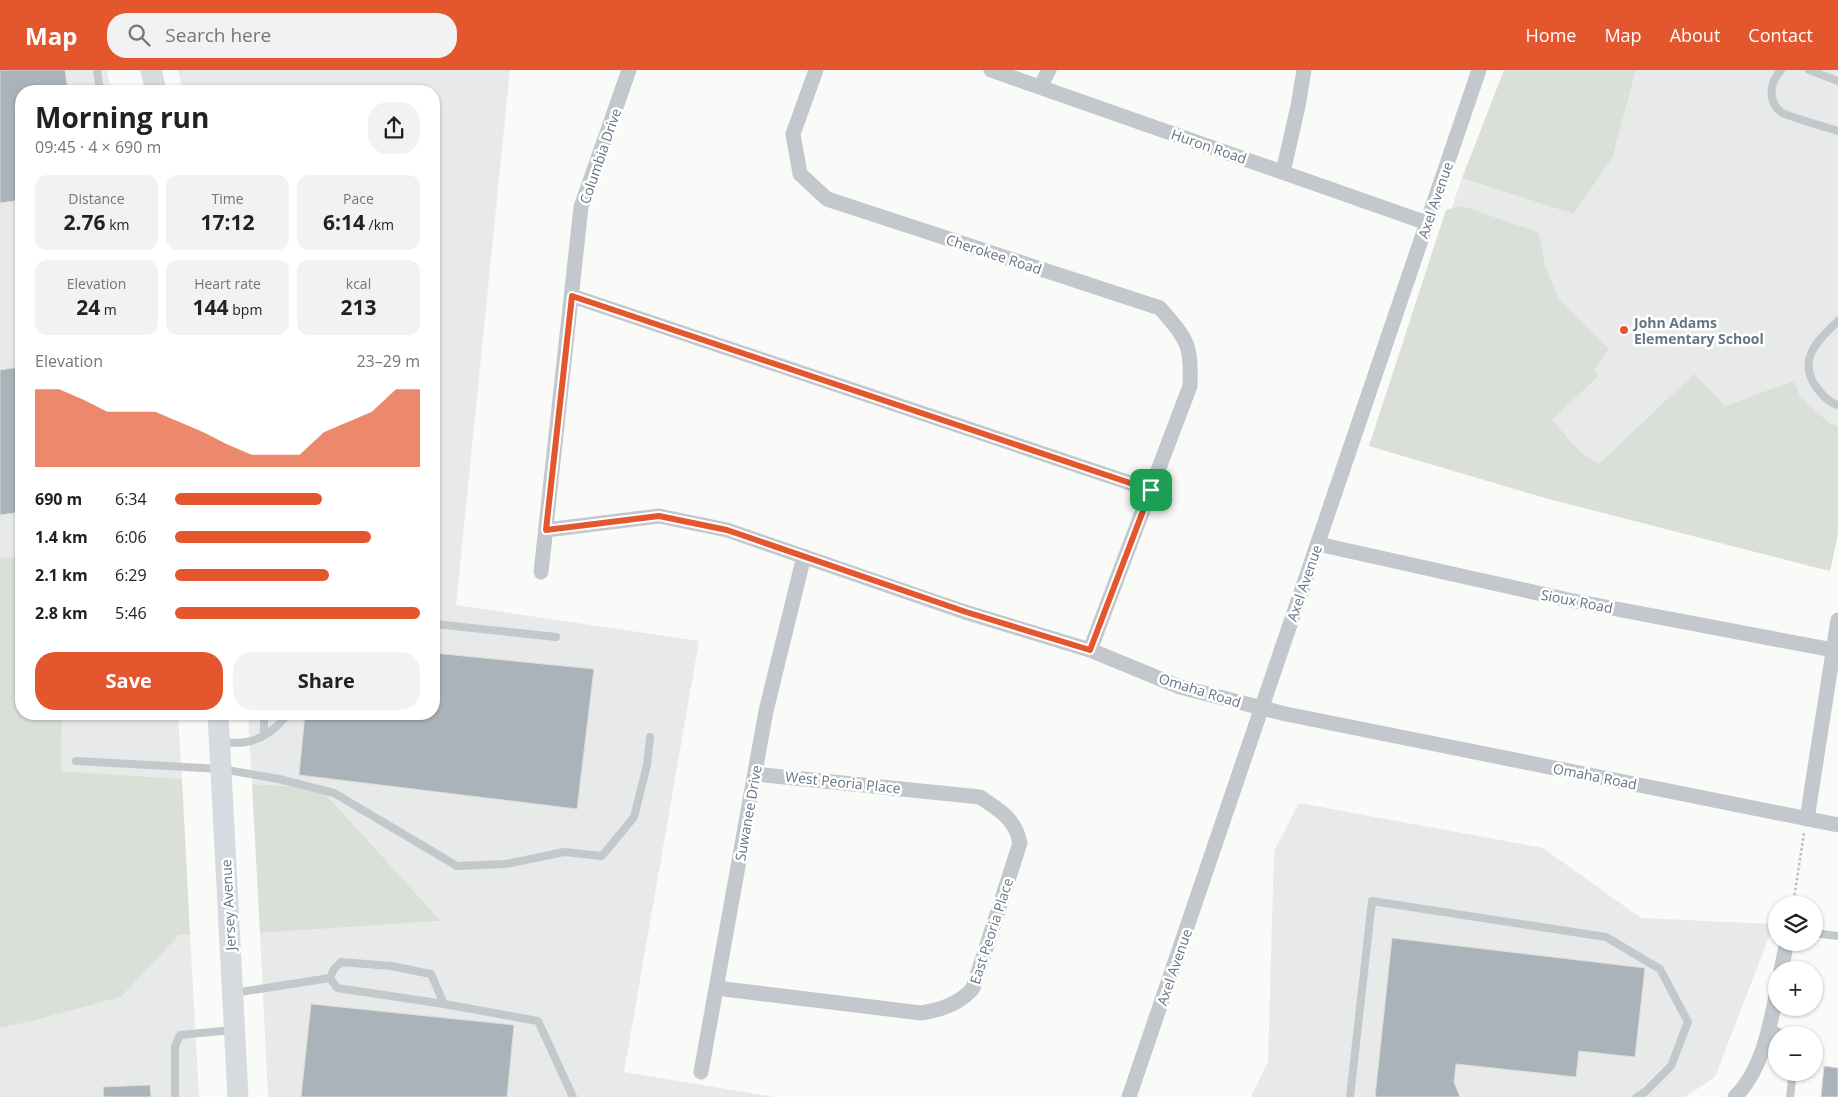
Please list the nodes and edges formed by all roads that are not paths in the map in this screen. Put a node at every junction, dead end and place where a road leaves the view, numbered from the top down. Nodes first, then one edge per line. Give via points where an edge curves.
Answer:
1 (97, 70) edge
2 (151, 70) edge
3 (629, 70) edge
4 (816, 70) edge
5 (992, 70) edge
6 (1049, 70) edge
7 (1304, 70) edge
8 (1479, 70) edge
9 (1781, 70) edge
10 (1809, 70) edge
11 (1838, 81) edge
12 (99, 85) edge
13 (155, 85) edge
14 (1040, 87) junction
15 (1838, 131) edge
16 (1283, 172) junction
17 (1427, 223) junction
18 (572, 296) junction
19 (1838, 321) edge
20 (1838, 405) edge
21 (1151, 490) junction
22 (546, 530) junction
23 (1318, 544) junction
24 (804, 556) junction
25 (541, 572) dead end
26 (1838, 620) edge
27 (440, 625) edge
28 (556, 637) dead end
29 (1090, 650) junction
30 (1836, 650) edge
31 (1262, 708) junction
32 (218, 720) edge
33 (264, 720) edge
34 (283, 720) edge
35 (264, 735) junction
36 (650, 737) dead end
37 (219, 742) junction
38 (76, 761) dead end
39 (221, 769) junction
40 (754, 774) junction
41 (931, 791) joint
42 (1807, 819) junction
43 (1838, 825) edge
44 (1823, 934) edge
45 (1838, 936) edge
46 (330, 978) junction
47 (716, 988) junction
48 (232, 993) junction
49 (444, 1004) junction
50 (234, 1030) junction
51 (1768, 1033) edge
52 (701, 1072) dead end
53 (1792, 1081) edge
54 (176, 1097) edge
55 (238, 1097) edge
56 (574, 1097) edge
57 (1129, 1097) edge
58 (1350, 1097) edge
59 (1637, 1097) edge
60 (1735, 1097) edge
61 (1790, 1097) edge

1 - 12 lane
2 - 13 main road
3 - 18 street, Columbia Drive via 582,207
4 - 21 street, Cherokee Road via 793,134 800,174 827,199 1160,308 1185,337 1191,359 1190,386
5 - 14 street, Huron Road
6 - 14 street
7 - 16 street
8 - 17 street, Axel Avenue
9 - 15 lane via 1771,86 1773,102 1782,112
10 - 11 lane
14 - 16 street, Huron Road
16 - 17 street, Huron Road
17 - 23 street, Axel Avenue
18 - 21 street
18 - 22 street, Columbia Drive
19 - 20 lane via 1820,338 1808,360 1809,373 1815,385 1832,404
21 - 29 street
22 - 24 street, Omaha Road via 659,516 727,530
22 - 25 street, Columbia Drive
23 - 30 street, Sioux Road via 1569,600
23 - 31 street, Axel Avenue
24 - 29 street, Omaha Road via 966,612
24 - 40 street, Suwanee Drive
26 - 30 street
27 - 28 lane
29 - 31 street, Omaha Road via 1180,687
30 - 42 street
31 - 42 street, Omaha Road
31 - 57 street, Axel Avenue
32 - 37 main road, Jersey Avenue
33 - 35 lane
34 - 35 lane
35 - 37 lane via 247,742
36 - 39 lane via 634,817 602,856 564,852 506,864 457,866 334,793
37 - 39 main road, Jersey Avenue
38 - 39 lane
39 - 48 main road, Jersey Avenue
40 - 41 street, West Peoria Place
40 - 47 street, Suwanee Drive
41 - 47 street, East Peoria Place via 980,797 1015,825 1020,843 973,988 966,997 921,1013
42 - 43 street, Omaha Road
44 - 45 lane
46 - 48 lane
46 - 49 lane via 337,988
46 - 49 lane via 341,962 391,966 430,974
47 - 52 street, Suwanee Drive
48 - 50 main road, Jersey Avenue
49 - 56 lane via 538,1022
50 - 54 lane via 180,1035 175,1046
50 - 55 main road, Jersey Avenue
51 - 60 street via 1760,1058
53 - 61 lane
58 - 59 lane via 1372,901 1606,937 1660,969 1688,1022 1671,1066

